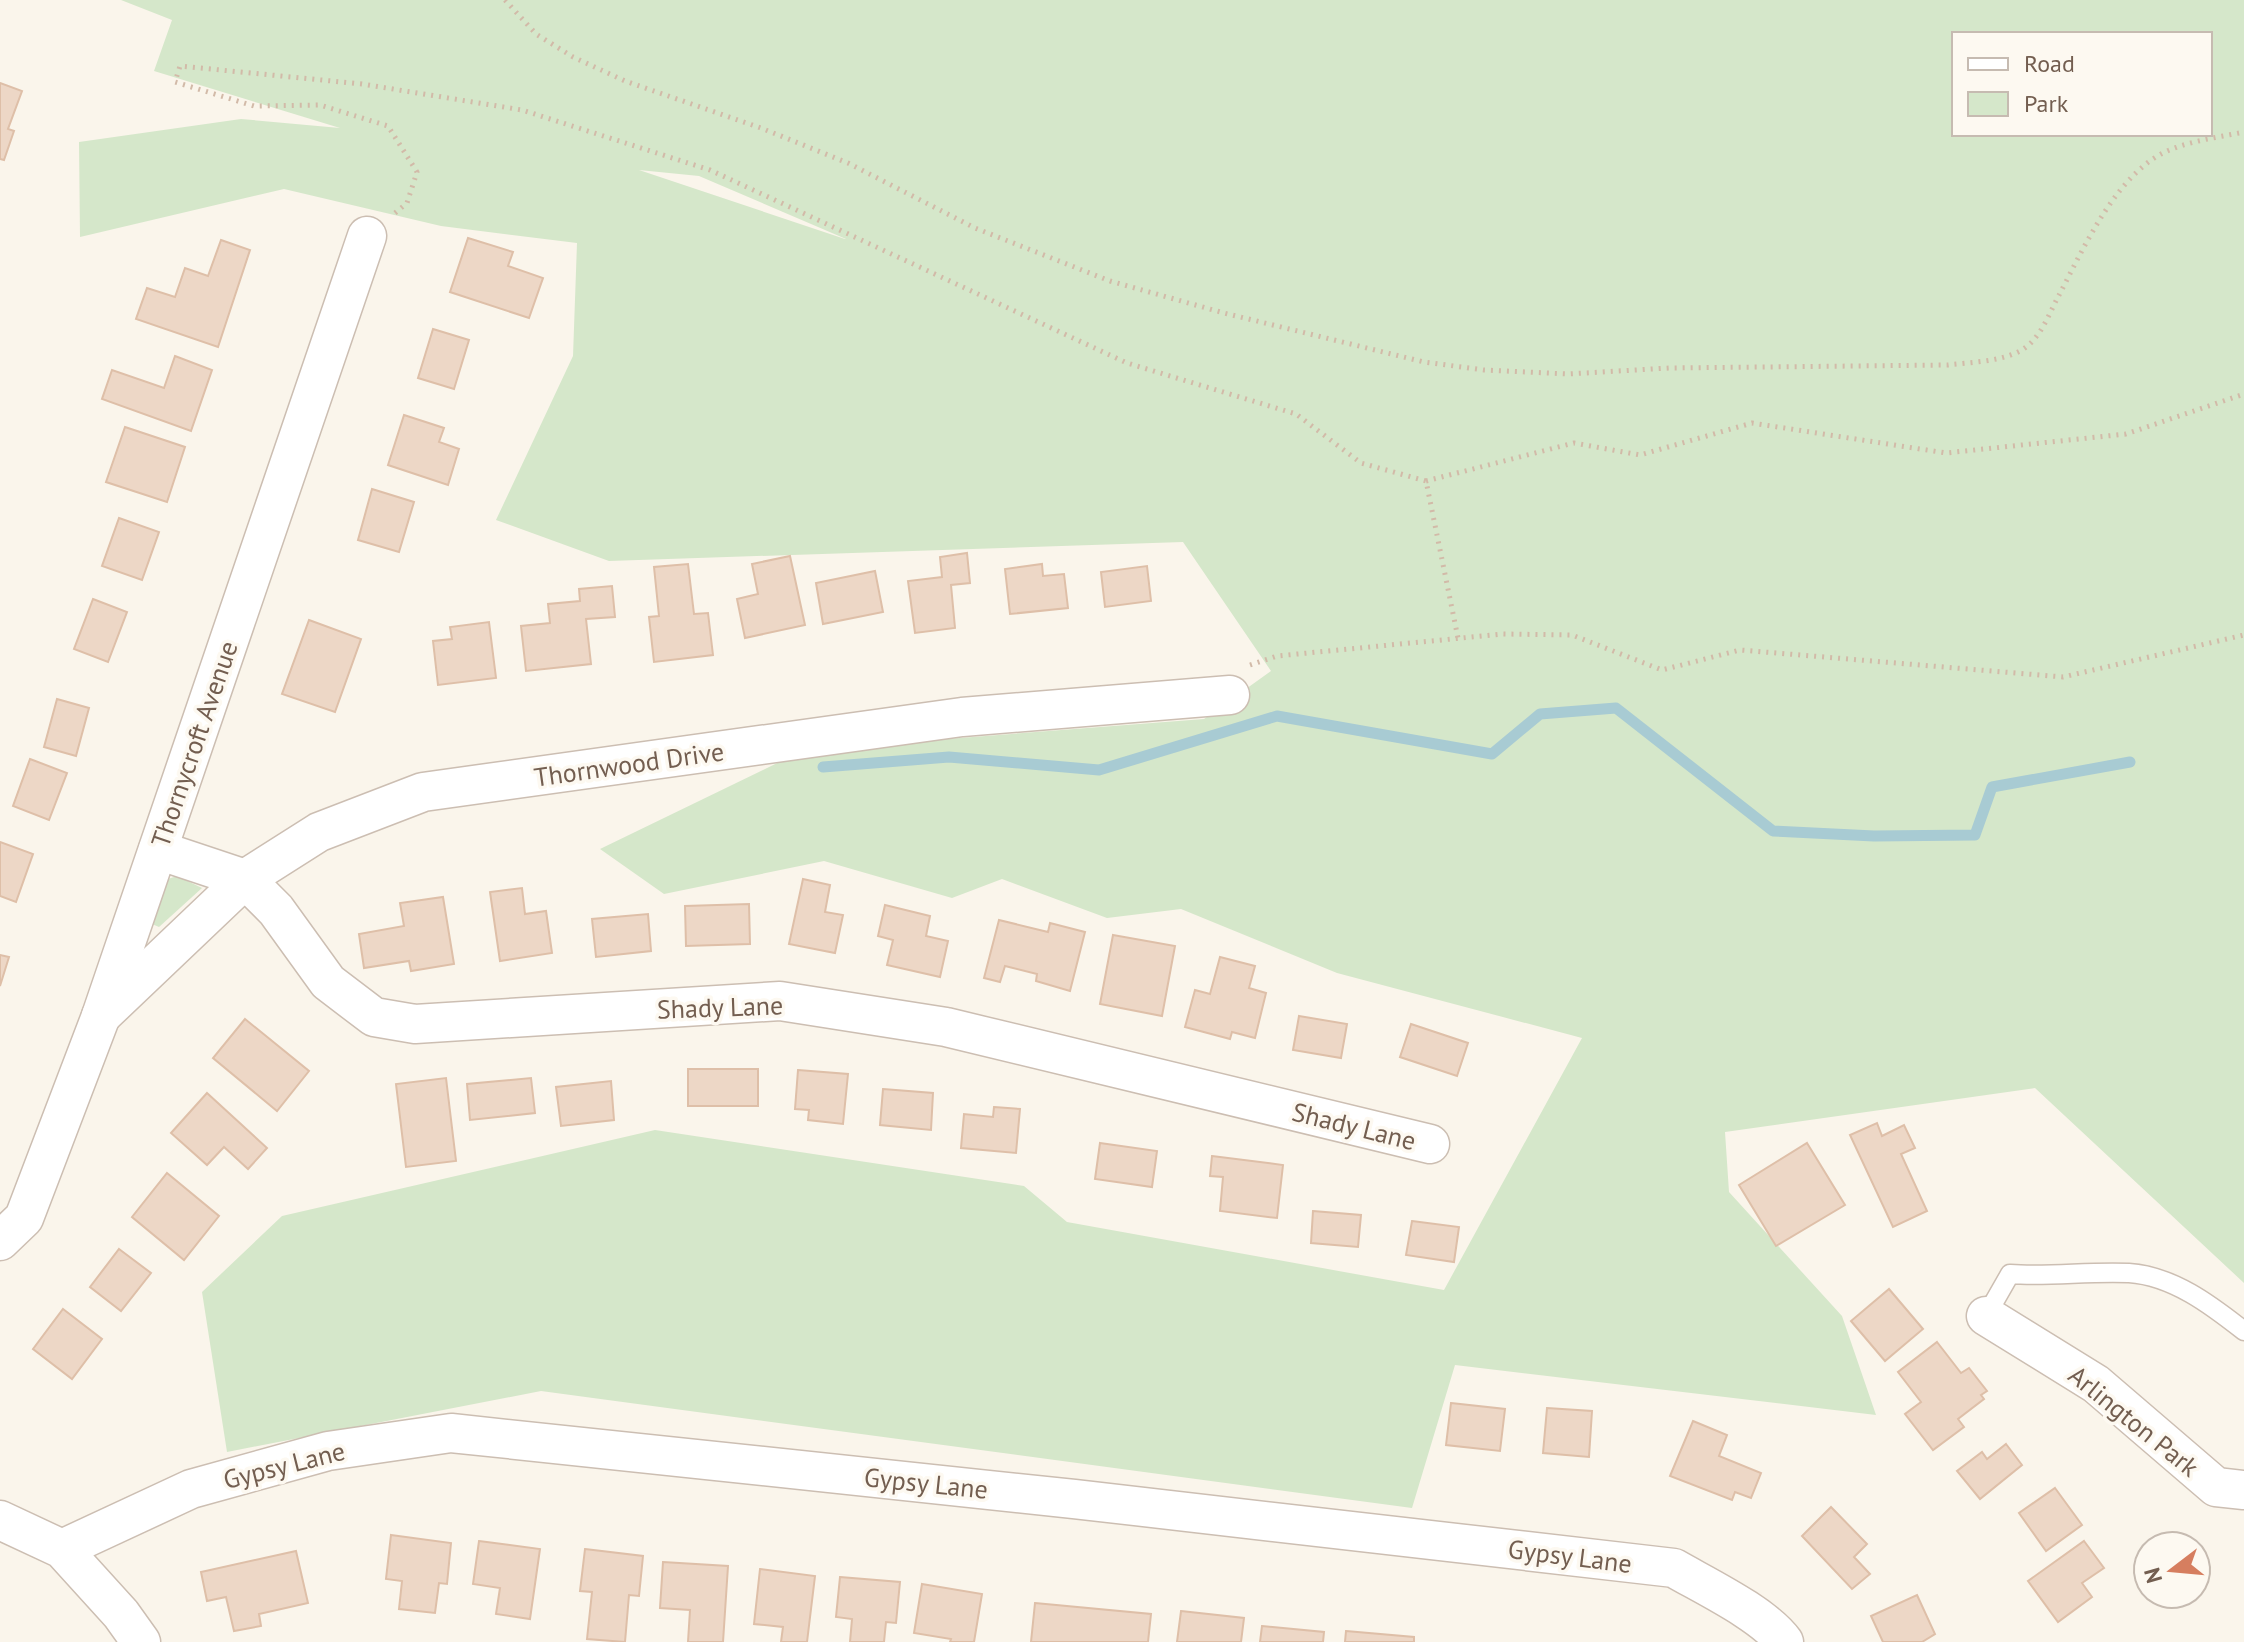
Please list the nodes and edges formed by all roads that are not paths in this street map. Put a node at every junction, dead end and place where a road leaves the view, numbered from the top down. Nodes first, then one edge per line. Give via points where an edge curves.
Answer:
1 (367, 236) road end
2 (1230, 695) road end
3 (158, 850) junction
4 (245, 879) junction
5 (101, 1016) junction
6 (1430, 1144) dead end
7 (0, 1241) edge
8 (1986, 1316) joint
9 (2244, 1331) edge
10 (2244, 1490) edge
11 (0, 1520) edge
12 (62, 1549) junction
13 (141, 1642) edge
14 (1784, 1642) edge

1 - 3 street, Thornycroft Avenue
2 - 4 street, Thornwood Drive via 962,717 423,792 319,832
3 - 4 street, Shady Lane
3 - 5 street, Thornycroft Avenue
4 - 5 street, Thornwood Drive
4 - 6 street, Shady Lane via 276,910 328,982 374,1017 415,1024 780,1001 946,1027
5 - 7 street, Thornycroft Avenue via 24,1218
8 - 9 lane via 2010,1274 2130,1273 2167,1282 2208,1303
8 - 10 street, Arlington Park via 2096,1384 2216,1487
11 - 12 street
12 - 13 street
12 - 14 street, Gypsy Lane via 191,1489 328,1451 451,1433 1674,1568 1728,1599

